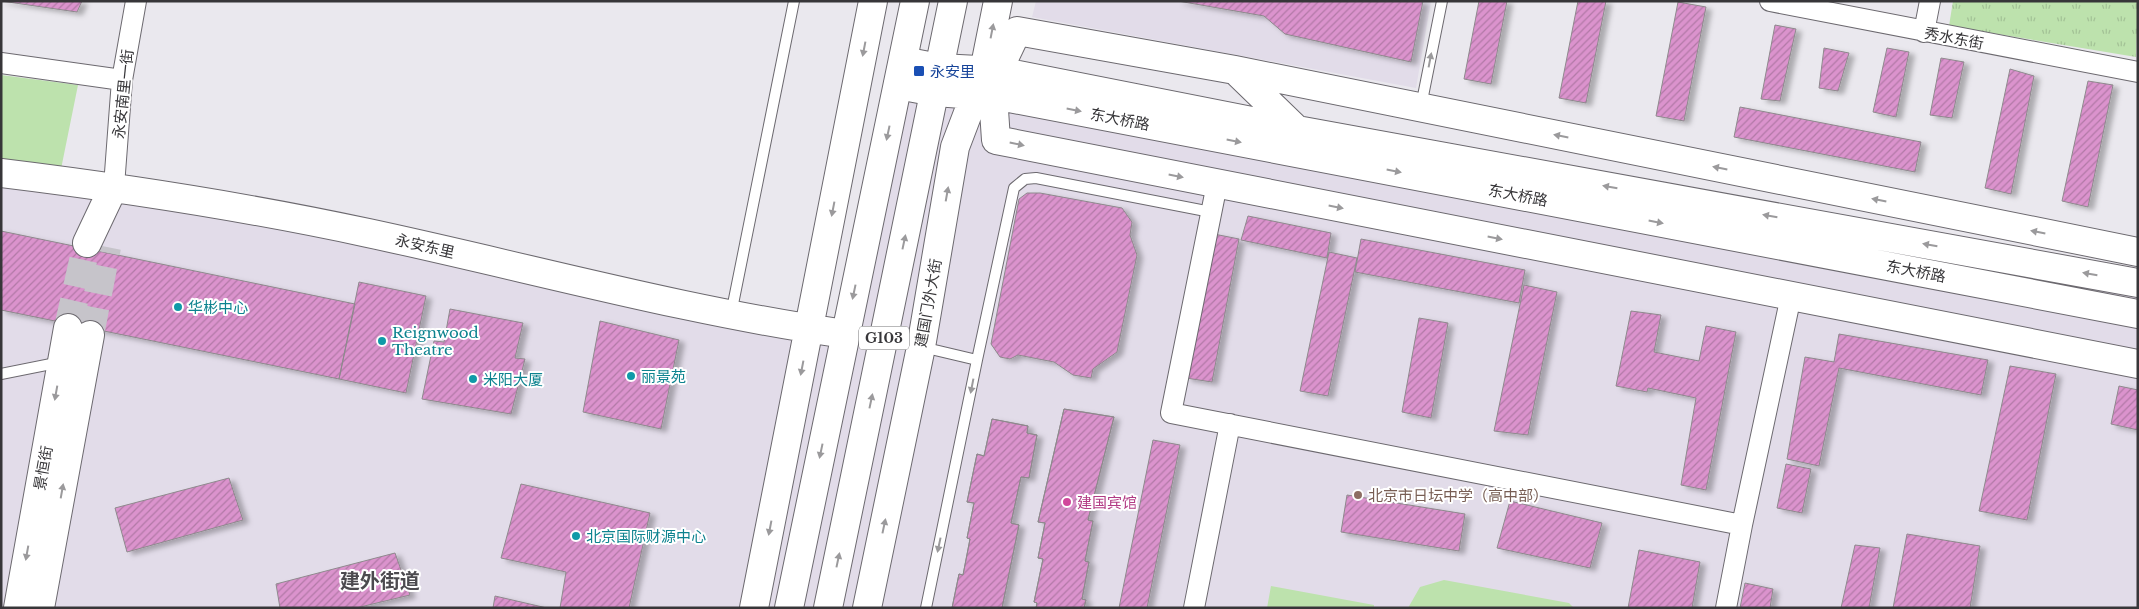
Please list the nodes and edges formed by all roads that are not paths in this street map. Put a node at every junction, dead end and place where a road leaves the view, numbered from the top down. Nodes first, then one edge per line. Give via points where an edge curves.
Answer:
1 (136, 1) edge
2 (794, 1) edge
3 (873, 1) edge
4 (915, 1) edge
5 (953, 1) edge
6 (998, 1) edge
7 (1442, 1) edge
8 (1770, 1) edge
9 (1930, 1) edge
10 (1924, 32) junction
11 (1, 63) edge
12 (1235, 70) junction
13 (2138, 72) edge
14 (900, 73) junction
15 (122, 80) junction
16 (937, 80) junction
17 (987, 83) junction
18 (1421, 107) junction
19 (1297, 130) junction
20 (1, 173) edge
21 (1217, 184) junction
22 (114, 186) junction
23 (1211, 212) junction
24 (97, 245) tunnel mouth
25 (2138, 252) edge
26 (2138, 283) edge
27 (1791, 296) junction
28 (731, 314) junction
29 (2138, 314) edge
30 (809, 329) junction
31 (845, 334) junction
32 (921, 347) junction
33 (977, 360) junction
34 (62, 362) junction
35 (2138, 364) edge
36 (1, 374) edge
37 (1230, 424) junction
38 (1742, 525) junction
39 (18, 608) edge
40 (40, 608) edge
41 (754, 608) edge
42 (789, 608) edge
43 (828, 608) edge
44 (867, 608) edge
45 (926, 608) edge
46 (1194, 608) edge
47 (1726, 608) edge

1 - 15 street, 永安南里一街
2 - 28 lane
3 -> 30 main road
4 - 14 main road, G103
5 - 16 main road, G103
17 -> 6 main road, 建国门外大街
18 -> 7 lane
8 - 10 street, 秀水东街
9 - 10 street
10 - 13 street, 秀水东街
11 - 15 street
12 - 17 main road via 1017,31
12 - 18 main road
12 - 19 main road
14 - 16 main road, 东大桥路
14 -> 31 main road, G103
15 - 22 street, 永安南里一街
16 - 17 main road, 东大桥路
43 -> 16 main road, G103
17 - 19 main road, 东大桥路
17 -> 21 main road via 996,140
17 -> 29 main road, 东大桥路
32 -> 17 main road, 建国门外大街 via 955,146
25 -> 18 main road
26 -> 19 main road, 东大桥路
20 - 22 main road, 永安东里
21 - 23 street
21 -> 27 main road
22 - 24 main road
22 - 28 main road, 永安东里 via 366,233
23 - 33 lane via 1036,178 1025,179 1014,188
23 - 37 street via 1171,413
27 - 35 main road
27 - 38 street
28 - 30 main road, 永安东里
30 - 31 main road, 永安东里
30 -> 41 main road
31 -> 42 main road, G103
32 - 33 lane
44 -> 32 main road, 建国门外大街
33 -> 45 lane
34 - 36 lane
34 -> 39 main road, 景恒街
40 -> 34 main road, 景恒街 via 79,332
37 - 38 street
37 - 46 street
38 - 47 street

